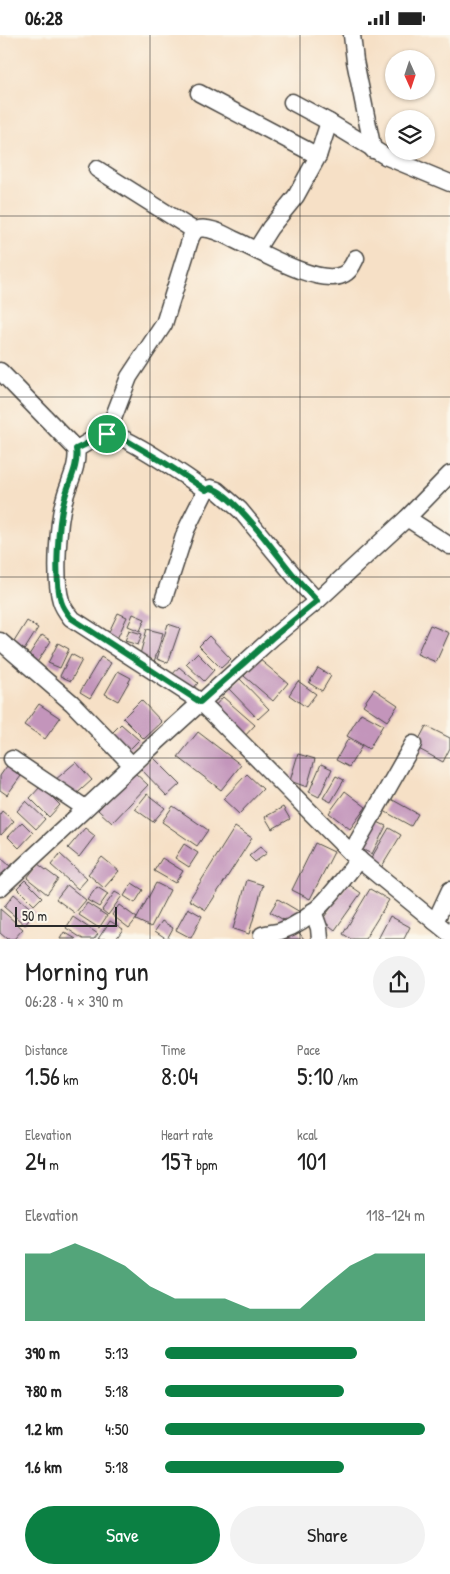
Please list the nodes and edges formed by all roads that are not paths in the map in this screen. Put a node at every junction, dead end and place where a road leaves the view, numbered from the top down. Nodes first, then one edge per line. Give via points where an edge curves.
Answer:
1 (352, 35) edge
2 (199, 93) dead end
3 (292, 102) dead end
4 (329, 122) junction
5 (373, 150) junction
6 (318, 156) junction
7 (97, 169) dead end
8 (450, 183) edge
9 (195, 231) junction
10 (256, 250) junction
11 (356, 258) dead end
12 (0, 371) edge
13 (107, 434) junction
14 (76, 449) junction
15 (450, 474) edge
16 (206, 490) junction
17 (408, 518) junction
18 (450, 546) edge
19 (164, 597) dead end
20 (317, 601) junction
21 (0, 641) edge
22 (200, 702) junction
23 (413, 744) dead end
24 (12, 759) dead end
25 (132, 765) junction
26 (86, 808) junction
27 (355, 856) junction
28 (0, 888) edge
29 (450, 890) edge
30 (313, 911) junction
31 (435, 922) junction
32 (450, 934) edge
33 (262, 935) dead end
34 (320, 939) edge

1 - 5 street
2 - 6 street
3 - 4 street
4 - 5 street
4 - 6 street
5 - 8 street
6 - 10 street via 296,197
7 - 9 street
9 - 10 street via 208,229
9 - 13 street via 164,324 129,377
10 - 11 street via 295,269 325,278 342,276
12 - 14 street
13 - 14 street
13 - 16 street via 119,436
14 - 22 street via 76,462 64,498 59,528 58,579 66,612
15 - 17 street
16 - 19 street via 186,530
16 - 20 street via 217,489 240,510
17 - 18 street
17 - 20 street
20 - 22 street
21 - 25 street via 72,703
22 - 25 street
22 - 27 street
23 - 27 street
24 - 26 street
25 - 26 street
26 - 28 street
27 - 30 street via 327,900
27 - 31 street
29 - 31 street
30 - 33 street via 290,927
30 - 34 street
31 - 32 street

